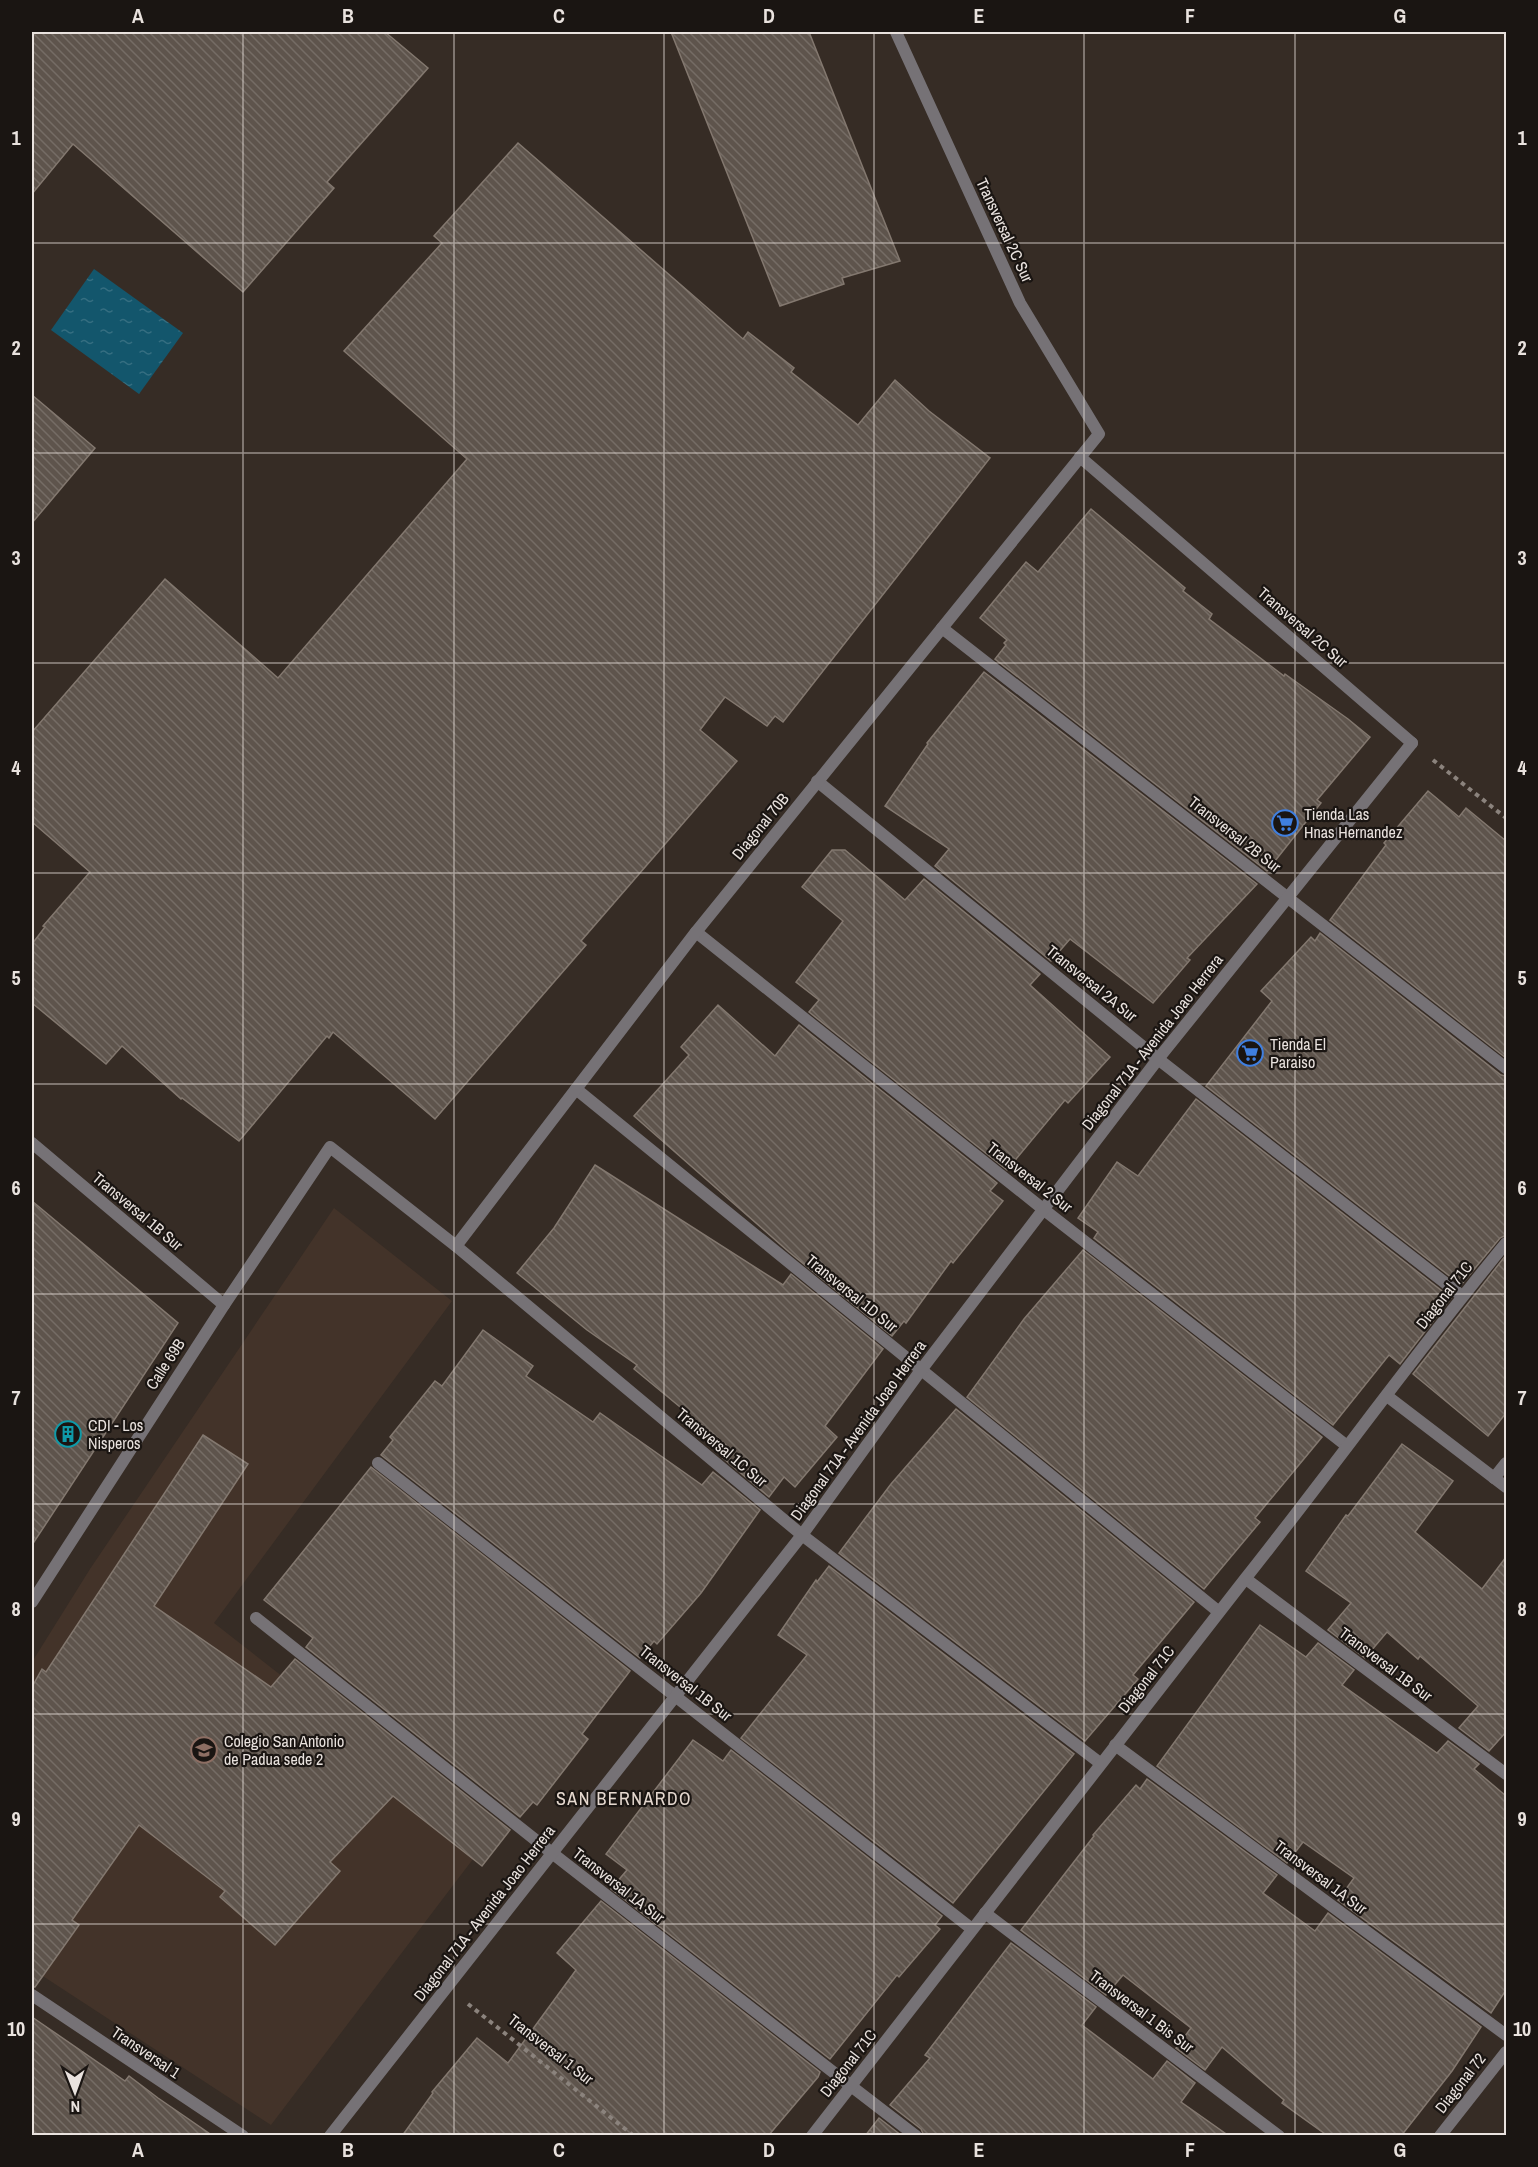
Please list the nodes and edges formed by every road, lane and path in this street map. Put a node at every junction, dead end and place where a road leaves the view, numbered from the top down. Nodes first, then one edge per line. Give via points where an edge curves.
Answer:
1 (896, 32) edge
2 (1099, 434) joint
3 (1080, 457) junction
4 (942, 628) junction
5 (1412, 742) junction
6 (817, 781) junction
7 (1506, 818) edge
8 (1288, 896) junction
9 (696, 932) junction
10 (1158, 1059) junction
11 (1506, 1068) edge
12 (576, 1089) junction
13 (32, 1143) edge
14 (330, 1147) joint
15 (1043, 1209) junction
16 (1506, 1243) edge
17 (456, 1246) junction
18 (1462, 1296) junction
19 (224, 1305) junction
20 (921, 1370) junction
21 (1387, 1396) junction
22 (1347, 1446) junction
23 (378, 1463) dead end
24 (1506, 1463) edge
25 (1494, 1478) junction
26 (1506, 1487) edge
27 (802, 1535) junction
28 (1245, 1579) junction
29 (32, 1602) edge
30 (1219, 1612) junction
31 (256, 1618) dead end
32 (677, 1696) junction
33 (1115, 1745) junction
34 (1100, 1763) junction
35 (1506, 1774) edge
36 (552, 1853) junction
37 (985, 1912) junction
38 (972, 1929) junction
39 (447, 1988) junction
40 (32, 1995) edge
41 (1506, 2035) edge
42 (1506, 2052) edge
43 (850, 2086) junction
44 (243, 2136) edge
45 (330, 2136) edge
46 (634, 2136) edge
47 (812, 2136) edge
48 (916, 2136) edge
49 (1279, 2136) edge
50 (1440, 2136) edge

1 - 2 street, Transversal 2C Sur via 1020,303
2 - 3 street, Diagonal 70B
3 - 4 street, Diagonal 70B
3 - 5 street, Transversal 2C Sur
4 - 6 street, Diagonal 70B
4 - 8 street, Transversal 2B Sur
5 - 7 path
5 - 8 street, Diagonal 71A - Avenida Joao Herrera
6 - 9 street, Diagonal 70B
6 - 10 street, Transversal 2A Sur
8 - 10 street, Diagonal 71A - Avenida Joao Herrera
8 - 11 street, Transversal 2B Sur
9 - 12 street, Diagonal 70B
9 - 15 street, Transversal 2 Sur
10 - 15 street, Diagonal 71A - Avenida Joao Herrera
10 - 18 street, Transversal 2A Sur
12 - 17 street, Diagonal 70B
12 - 20 street, Transversal 1D Sur
13 - 19 street, Transversal 1B Sur
14 - 17 street, Transversal 1C Sur
14 - 19 street, Calle 69B
15 - 20 street, Diagonal 71A - Avenida Joao Herrera
15 - 22 street, Transversal 2 Sur
16 - 18 street, Diagonal 71C
17 - 27 street, Transversal 1C Sur
18 - 21 street, Diagonal 71C
19 - 29 street, Calle 69B
20 - 27 street, Diagonal 71A - Avenida Joao Herrera
20 - 30 street, Transversal 1D Sur
21 - 22 street, Diagonal 71C
21 - 25 street
22 - 28 street, Diagonal 71C
23 - 32 street, Transversal 1B Sur
24 - 25 street
25 - 26 street
27 - 32 street, Diagonal 71A - Avenida Joao Herrera
27 - 34 street, Transversal 1C Sur
28 - 30 street, Diagonal 71C
28 - 35 street, Transversal 1B Sur
30 - 33 street, Diagonal 71C
31 - 36 street, Transversal 1A Sur
32 - 36 street, Diagonal 71A - Avenida Joao Herrera
32 - 38 street, Transversal 1B Sur
33 - 34 street, Diagonal 71C
33 - 41 street, Transversal 1A Sur
34 - 37 street, Diagonal 71C
36 - 39 street, Diagonal 71A - Avenida Joao Herrera
36 - 43 street, Transversal 1A Sur
37 - 38 street, Diagonal 71C
37 - 49 street, Transversal 1 Bis Sur
38 - 43 street, Diagonal 71C
39 - 45 street, Diagonal 71A - Avenida Joao Herrera
39 - 46 path, Transversal 1 Sur
40 - 44 street, Transversal 1
42 - 50 street, Diagonal 72
43 - 47 street, Diagonal 71C
43 - 48 street

